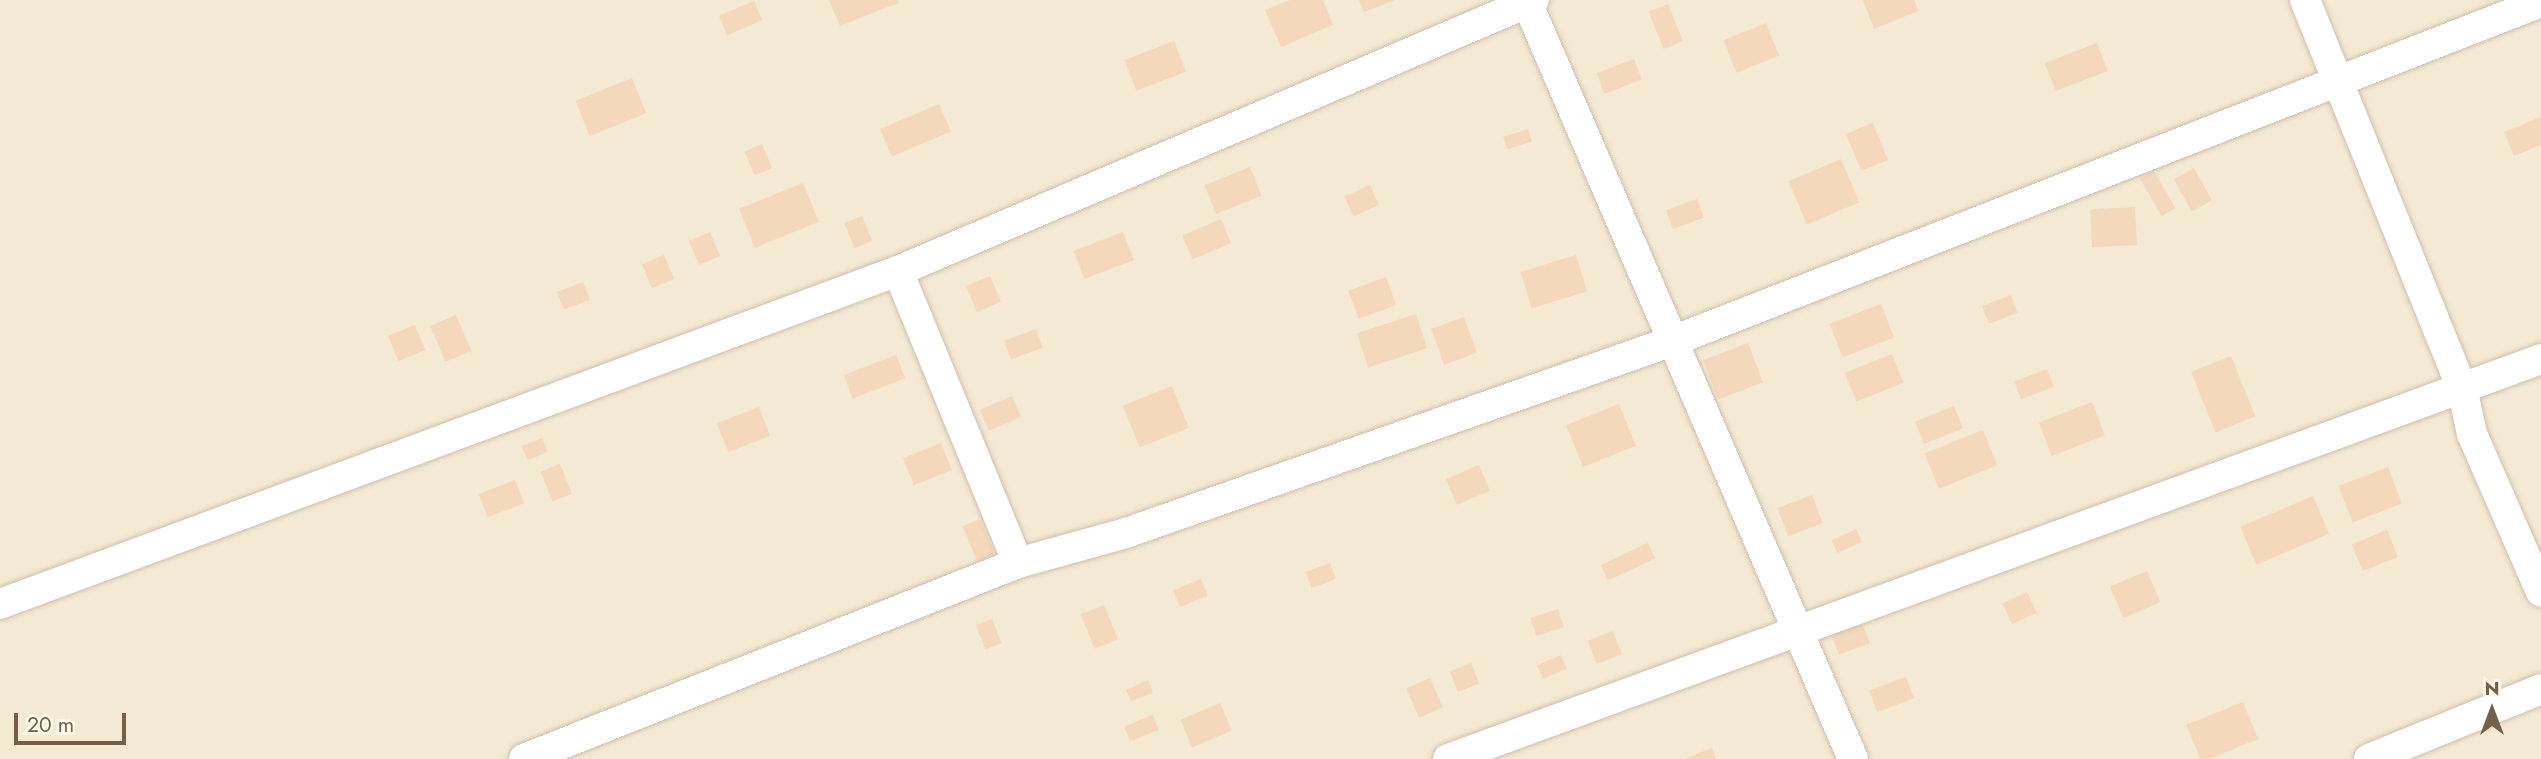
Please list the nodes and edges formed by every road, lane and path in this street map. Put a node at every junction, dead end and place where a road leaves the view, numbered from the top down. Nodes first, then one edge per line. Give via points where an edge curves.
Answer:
1 (2305, 0) edge
2 (1529, 1) edge
3 (2541, 2) edge
4 (2339, 78) junction
5 (898, 271) junction
6 (1670, 342) junction
7 (2541, 359) edge
8 (2462, 388) junction
9 (1018, 563) junction
10 (2541, 592) edge
11 (0, 604) edge
12 (1795, 628) junction
13 (2541, 689) edge
14 (524, 759) edge
15 (1448, 759) edge
16 (1853, 759) edge
17 (2369, 759) edge

1 - 4 street
2 - 5 street
2 - 6 street
3 - 4 street
4 - 6 street
4 - 8 street
5 - 9 street
5 - 11 street
6 - 9 street via 1126,533
6 - 12 street
7 - 8 street
8 - 10 street via 2472,434
8 - 12 street
9 - 14 street
12 - 15 street
12 - 16 street
13 - 17 street

